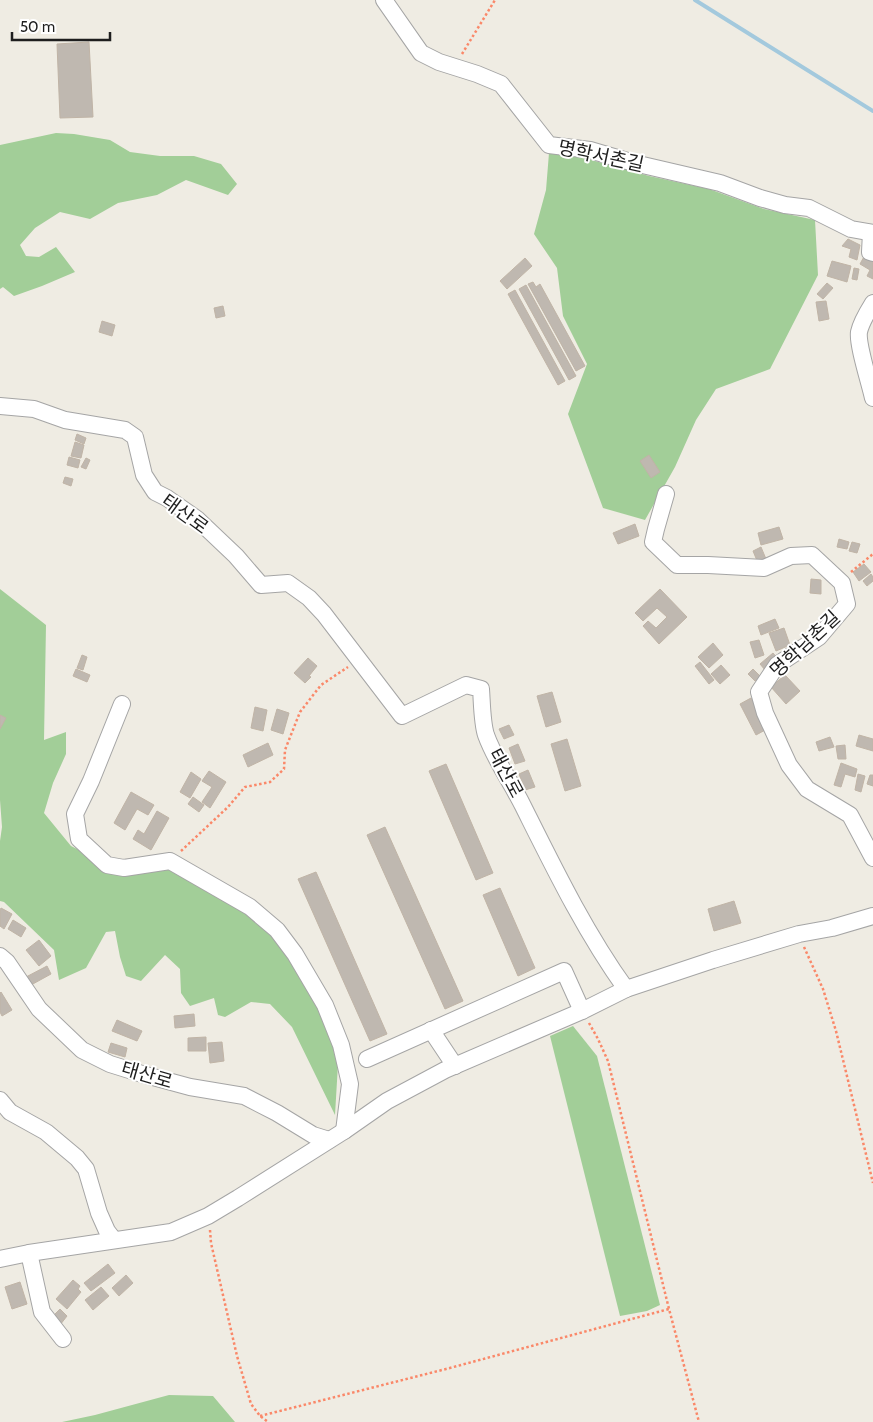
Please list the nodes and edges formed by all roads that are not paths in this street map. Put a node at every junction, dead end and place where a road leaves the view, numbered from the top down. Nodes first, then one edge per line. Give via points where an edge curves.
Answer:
1 (384, 0) edge
2 (872, 233) edge
3 (873, 254) edge
4 (873, 303) edge
5 (873, 398) edge
6 (0, 406) edge
7 (666, 494) dead end
8 (122, 704) dead end
9 (867, 835) edge
10 (873, 858) edge
11 (873, 916) edge
12 (0, 956) edge
13 (626, 989) junction
14 (582, 1011) junction
15 (431, 1030) junction
16 (367, 1059) dead end
17 (456, 1066) junction
18 (3, 1111) edge
19 (344, 1131) junction
20 (329, 1140) junction
21 (114, 1240) junction
22 (29, 1253) junction
23 (0, 1259) edge
24 (63, 1339) dead end

1 - 2 street, 명학서촌길 via 421,52 439,62 501,84 549,145 590,150 720,183 760,198 809,208 851,230
2 - 3 street, 명학서촌길 via 870,252
4 - 5 street via 859,332
6 - 13 street, 태산로 via 34,409 65,420 125,430 136,437 144,475 155,492 197,519 261,585 288,583 309,598 402,716 466,685 481,689 485,733 502,770 587,928
7 - 9 street, 명학남촌길 via 653,542 677,565 764,568 791,556 812,555 841,581 847,604 819,637 777,665 760,692 789,765 807,789 850,815
8 - 19 street via 75,814 80,839 107,865 124,868 170,861 250,907 277,930 325,1005 341,1044 350,1084
9 - 10 street, 명학남촌길
11 - 13 street via 799,934
12 - 20 street, 태산로 via 38,1009 82,1050 110,1064 142,1074 190,1087 244,1096 313,1135
13 - 14 street
14 - 15 street via 564,971
14 - 17 street
15 - 16 street
15 - 17 street
17 - 19 street via 387,1101
18 - 21 street via 46,1132 77,1158 86,1169 99,1213
19 - 20 street
20 - 21 street via 208,1216 171,1232
21 - 22 street
22 - 23 street
22 - 24 street via 42,1312

